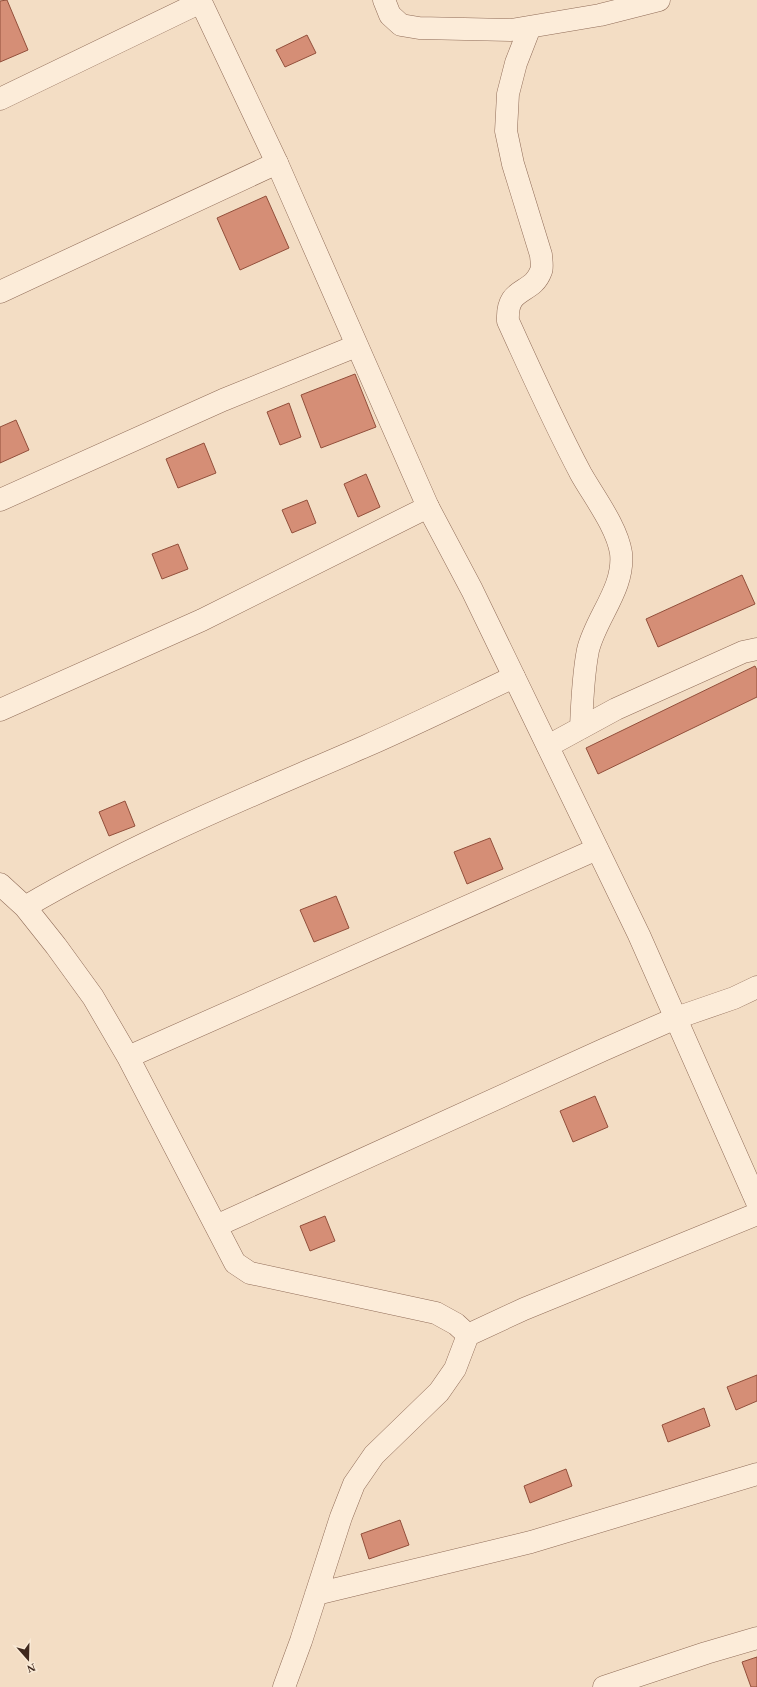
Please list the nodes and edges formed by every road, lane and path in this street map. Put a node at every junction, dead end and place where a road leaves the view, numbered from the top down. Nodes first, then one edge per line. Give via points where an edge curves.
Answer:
1 (384, 0) edge
2 (659, 0) edge
3 (200, 1) edge
4 (530, 27) junction
5 (0, 99) edge
6 (277, 163) junction
7 (0, 292) edge
8 (356, 346) junction
9 (0, 500) edge
10 (428, 507) junction
11 (757, 649) edge
12 (514, 677) junction
13 (0, 710) edge
14 (581, 728) junction
15 (548, 746) junction
16 (597, 849) junction
17 (0, 884) edge
18 (26, 908) junction
19 (757, 987) edge
20 (676, 1018) junction
21 (128, 1057) junction
22 (757, 1202) edge
23 (757, 1214) edge
24 (216, 1226) junction
25 (468, 1335) junction
26 (757, 1474) edge
27 (316, 1594) junction
28 (757, 1638) edge
29 (284, 1687) edge
30 (604, 1687) edge

1 - 4 street via 390,15 401,25 511,30
2 - 4 street via 600,15
3 - 5 street
3 - 6 street
4 - 14 street via 516,63 508,94 506,131 513,164 541,255 542,270 533,283 513,296 507,308 508,321 581,474 614,531 621,553 615,589 596,626 589,649 584,678
6 - 7 street
6 - 8 street
8 - 9 street via 216,403
8 - 10 street
10 - 12 street
10 - 13 street via 202,620
11 - 14 street via 743,652 616,709
12 - 15 street
12 - 18 street via 368,745 218,810 69,882
14 - 15 street
15 - 16 street
16 - 20 street
16 - 21 street
17 - 18 street
18 - 21 street via 93,997
19 - 20 street via 734,998
20 - 22 street
20 - 24 street
21 - 24 street
23 - 25 street via 524,1309
24 - 25 street via 235,1263 250,1273 436,1313 456,1324
25 - 27 street via 455,1369 439,1392 374,1455 354,1484
26 - 27 street via 531,1542
27 - 29 street
28 - 30 street

